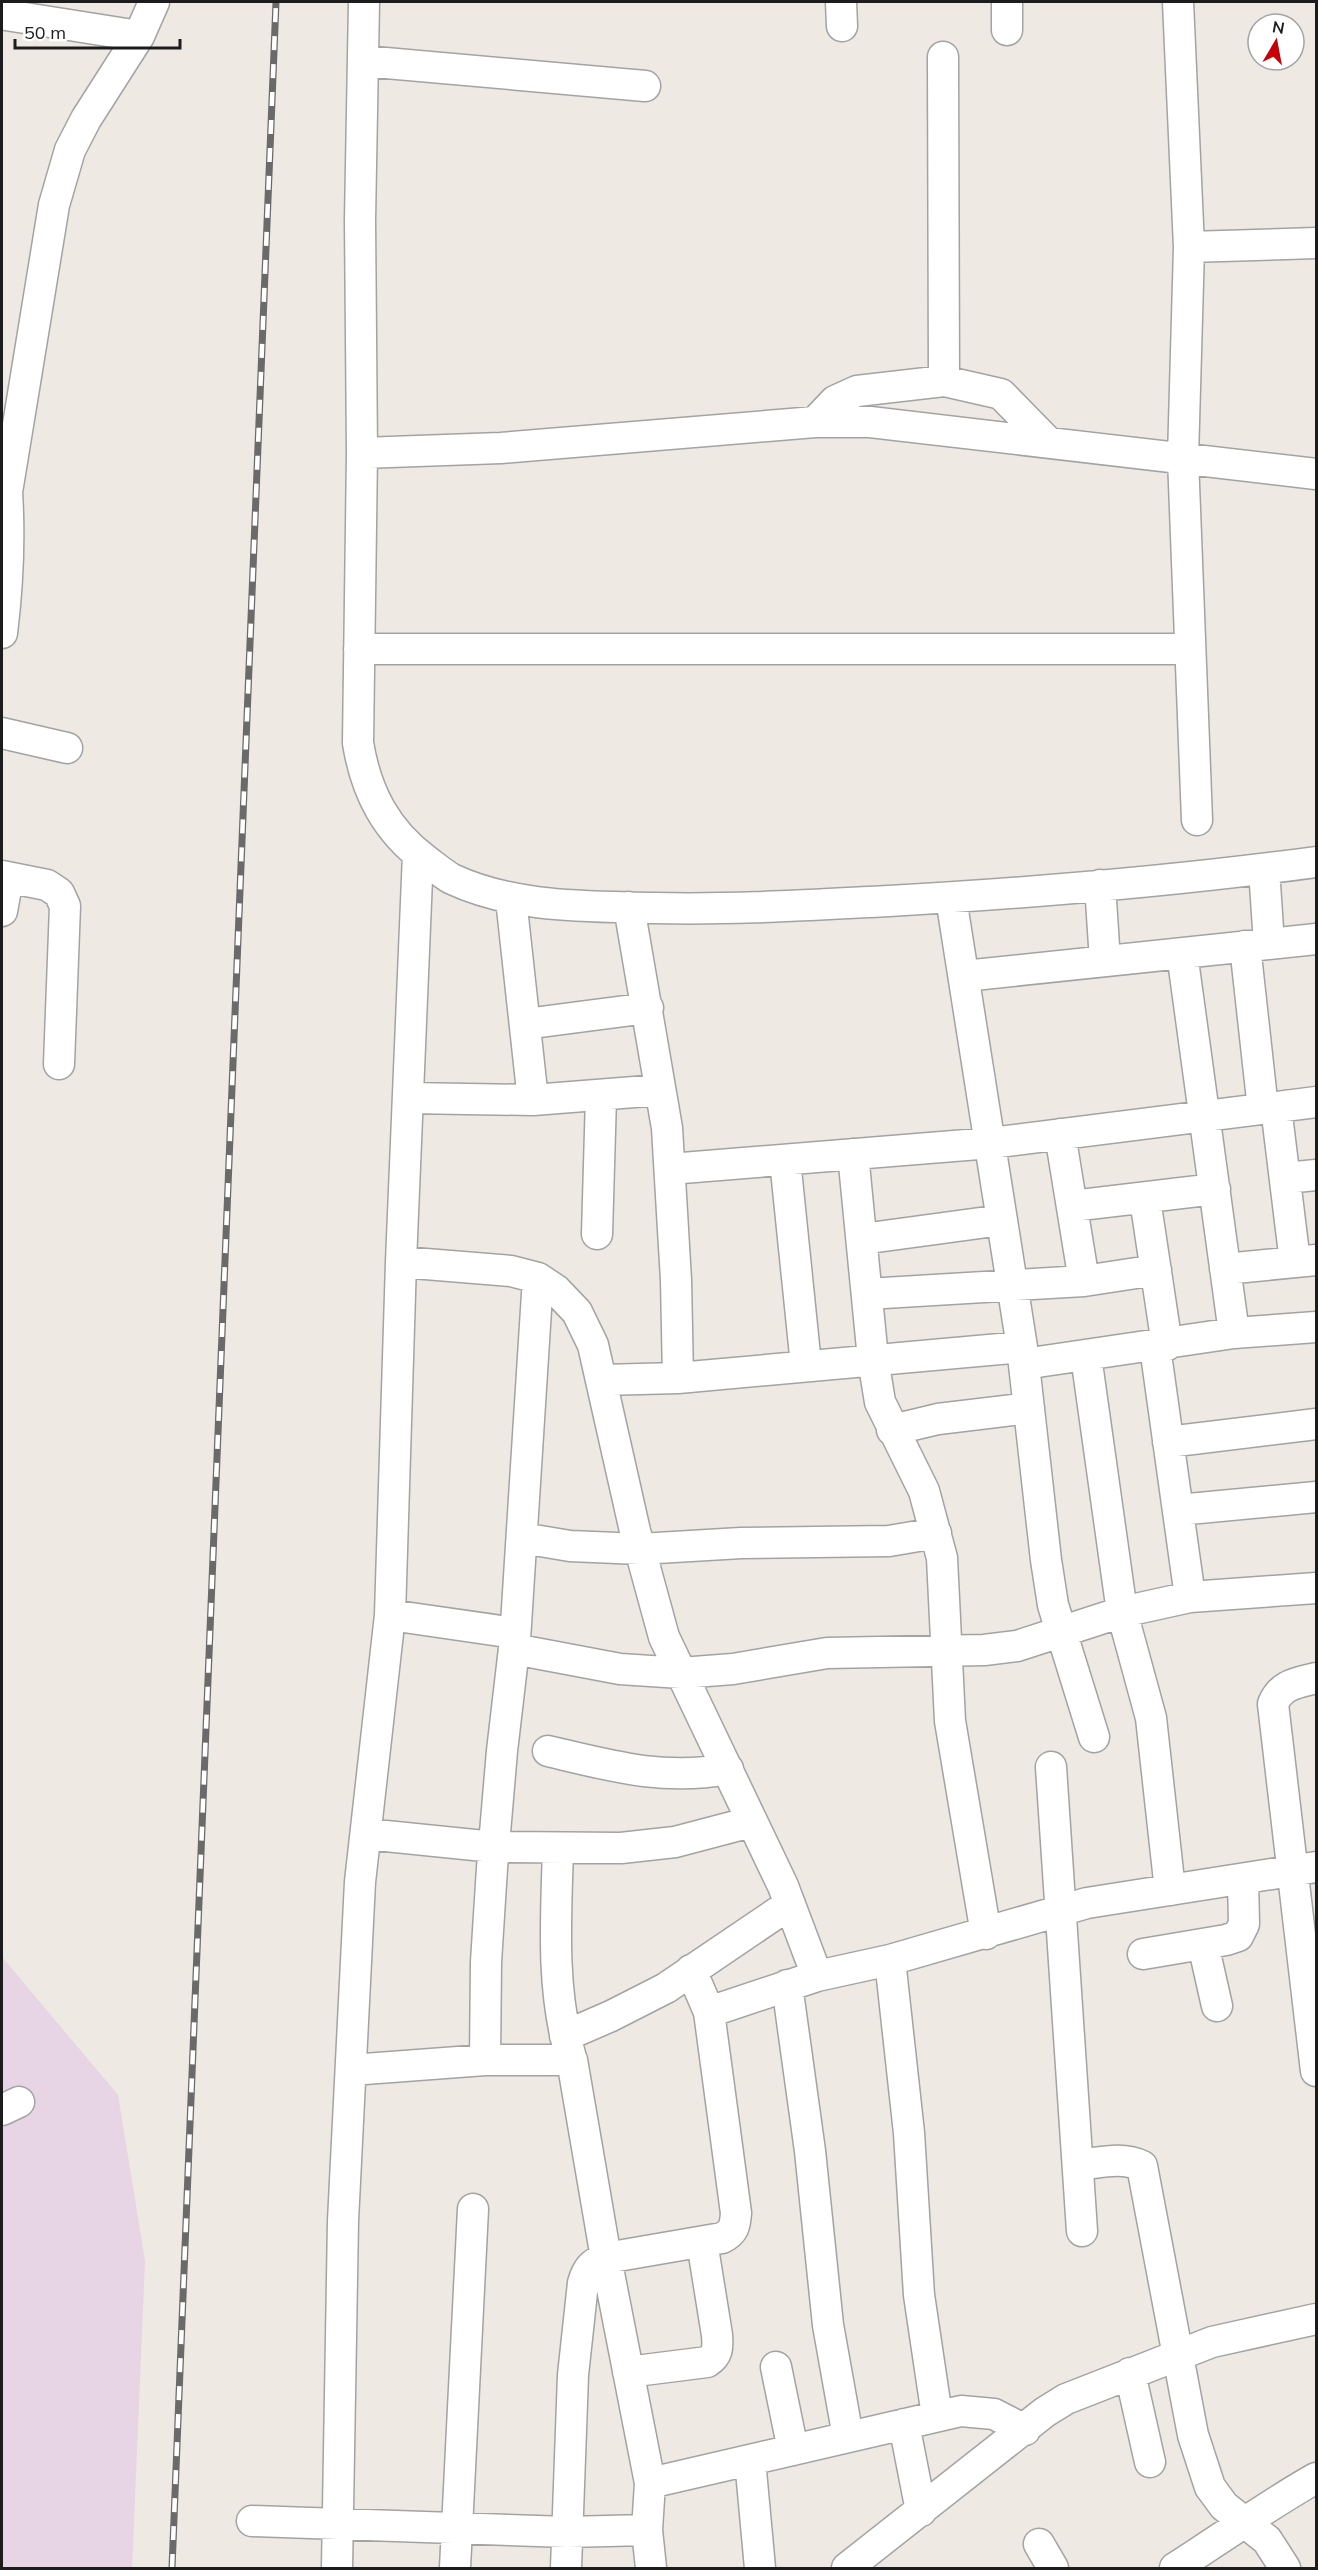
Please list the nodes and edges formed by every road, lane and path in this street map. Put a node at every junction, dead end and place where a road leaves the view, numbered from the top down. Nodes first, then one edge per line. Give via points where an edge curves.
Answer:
1 (154, 2) edge
2 (364, 2) edge
3 (1178, 2) edge
4 (6, 18) edge
5 (139, 36) junction
6 (943, 57) dead end
7 (363, 61) junction
8 (645, 86) dead end
9 (1317, 243) edge
10 (1189, 246) junction
11 (944, 381) junction
12 (815, 422) junction
13 (1048, 442) junction
14 (363, 453) junction
15 (1183, 458) junction
16 (1317, 474) edge
17 (4, 491) edge
18 (2, 633) edge
19 (359, 649) junction
20 (1191, 649) junction
21 (2, 733) edge
22 (67, 748) dead end
23 (1197, 820) dead end
24 (418, 854) junction
25 (1317, 862) edge
26 (1264, 869) junction
27 (5, 877) edge
28 (1100, 885) junction
29 (951, 898) junction
30 (511, 899) junction
31 (629, 907) junction
32 (2, 911) edge
33 (1317, 939) edge
34 (1257, 945) junction
35 (1182, 953) junction
36 (1105, 961) junction
37 (964, 976) junction
38 (648, 1008) junction
39 (525, 1024) junction
40 (58, 1064) dead end
41 (660, 1090) junction
42 (601, 1097) junction
43 (409, 1098) junction
44 (533, 1100) junction
45 (1317, 1102) edge
46 (1269, 1108) junction
47 (1205, 1116) junction
48 (1060, 1134) junction
49 (991, 1143) junction
50 (853, 1154) junction
51 (785, 1160) junction
52 (670, 1169) junction
53 (1317, 1175) edge
54 (1285, 1178) junction
55 (1215, 1189) junction
56 (1145, 1198) junction
57 (1072, 1206) junction
58 (1002, 1220) junction
59 (597, 1234) dead end
60 (862, 1239) junction
61 (1306, 1261) edge
62 (401, 1262) junction
63 (1225, 1269) junction
64 (1156, 1270) junction
65 (538, 1278) junction
66 (1084, 1281) junction
67 (1012, 1285) junction
68 (867, 1294) junction
69 (1317, 1327) edge
70 (1234, 1334) junction
71 (1161, 1346) junction
72 (1023, 1356) junction
73 (1086, 1356) junction
74 (873, 1359) junction
75 (806, 1365) junction
76 (678, 1378) junction
77 (602, 1380) junction
78 (1029, 1408) junction
79 (1317, 1425) edge
80 (892, 1430) junction
81 (1168, 1442) junction
82 (1317, 1497) edge
83 (1178, 1510) junction
84 (936, 1533) junction
85 (522, 1538) junction
86 (640, 1549) junction
87 (1317, 1588) edge
88 (1190, 1597) junction
89 (1122, 1612) junction
90 (390, 1615) junction
91 (1061, 1634) junction
92 (514, 1641) junction
93 (946, 1650) junction
94 (681, 1673) junction
95 (1317, 1678) edge
96 (1094, 1737) dead end
97 (548, 1751) dead end
98 (1051, 1767) dead end
99 (728, 1769) junction
100 (751, 1822) junction
101 (366, 1834) junction
102 (494, 1847) junction
103 (558, 1849) junction
104 (1305, 1869) edge
105 (1244, 1879) junction
106 (1170, 1890) junction
107 (790, 1904) junction
108 (1059, 1911) junction
109 (986, 1934) junction
110 (1203, 1944) junction
111 (1143, 1954) dead end
112 (890, 1960) junction
113 (691, 1970) junction
114 (817, 1976) junction
115 (787, 1985) junction
116 (1216, 2006) dead end
117 (709, 2012) junction
118 (568, 2048) junction
119 (1316, 2058) edge
120 (485, 2060) junction
121 (351, 2070) junction
122 (1078, 2165) junction
123 (473, 2209) dead end
124 (1082, 2231) dead end
125 (702, 2241) junction
126 (606, 2258) junction
127 (1317, 2319) edge
128 (1177, 2355) junction
129 (777, 2367) dead end
130 (628, 2372) junction
131 (1130, 2373) junction
132 (937, 2416) junction
133 (904, 2424) junction
134 (1024, 2430) junction
135 (848, 2437) junction
136 (793, 2450) junction
137 (750, 2460) junction
138 (1150, 2462) dead end
139 (1317, 2478) edge
140 (650, 2483) junction
141 (921, 2511) junction
142 (252, 2521) dead end
143 (338, 2523) junction
144 (1245, 2524) junction
145 (457, 2528) junction
146 (647, 2530) junction
147 (567, 2532) junction
148 (1181, 2567) edge
149 (337, 2568) edge
150 (455, 2568) edge
151 (566, 2568) edge
152 (651, 2568) edge
153 (760, 2568) edge
154 (847, 2568) edge
155 (1285, 2568) edge

1 - 5 street
2 - 7 street
3 - 10 street
4 - 5 street
5 - 17 street via 70,150 54,205
6 - 11 street
7 - 8 street
7 - 14 street
9 - 10 street
10 - 15 street
11 - 12 street via 857,391 835,401
11 - 13 street via 1001,394
12 - 13 street via 870,422
12 - 14 street via 501,448
13 - 15 street
14 - 19 street
15 - 16 street
15 - 20 street
17 - 18 street via 10,536
19 - 20 street
19 - 24 street via 358,743 363,771 371,796 389,827
20 - 23 street
21 - 22 street
24 - 30 street via 449,878
24 - 43 street
25 - 26 street
26 - 28 street
26 - 34 street
27 - 32 street
27 - 40 street via 47,885 59,892 65,906
28 - 29 street
28 - 36 street
29 - 31 street via 726,910
29 - 37 street
30 - 31 street
30 - 39 street
31 - 38 street
33 - 34 street
34 - 35 street
34 - 46 street
35 - 36 street
35 - 47 street
36 - 37 street
37 - 49 street
38 - 39 street
38 - 41 street
39 - 44 street
41 - 42 street
41 - 52 street
42 - 44 street
42 - 59 street
43 - 44 street
43 - 62 street
45 - 46 street
46 - 47 street
46 - 54 street
47 - 48 street
47 - 55 street
48 - 49 street
48 - 57 street
49 - 50 street
49 - 58 street
50 - 51 street
50 - 60 street
51 - 52 street
51 - 75 street
52 - 76 street
53 - 54 street
54 - 61 street
55 - 56 street
55 - 63 street
56 - 57 street
56 - 64 street
57 - 66 street
58 - 60 street
58 - 67 street
60 - 68 street
61 - 63 street
62 - 65 street via 511,1271
62 - 90 street
63 - 70 street
64 - 66 street
64 - 71 street
65 - 77 street via 577,1312 593,1345
65 - 85 street
66 - 67 street
67 - 68 street
67 - 72 street
68 - 74 street
69 - 70 street
70 - 71 street
71 - 73 street
71 - 81 street
72 - 73 street
72 - 74 street
72 - 78 street
73 - 89 street
74 - 75 street
74 - 80 street via 880,1402
75 - 76 street
76 - 77 street
77 - 86 street
78 - 80 street via 938,1419
78 - 91 street via 1046,1560
79 - 81 street
80 - 84 street via 924,1491
81 - 83 street
82 - 83 street
83 - 88 street
84 - 86 street via 889,1541
84 - 93 street via 942,1558
85 - 86 street via 570,1546
85 - 92 street
86 - 94 street via 664,1637
87 - 88 street
88 - 89 street
89 - 91 street
89 - 106 street via 1151,1718
90 - 92 street
90 - 101 street
91 - 93 street via 1017,1646
91 - 96 street
92 - 94 street via 620,1669
92 - 102 street
93 - 94 street via 827,1653 733,1669
93 - 109 street via 950,1722
94 - 99 street
95 - 104 street via 1287,1686 1278,1692 1273,1704
97 - 99 street via 671,1775
98 - 108 street
99 - 100 street
100 - 103 street via 675,1842
100 - 107 street
101 - 102 street
101 - 121 street
102 - 103 street
102 - 120 street via 486,1962
103 - 118 street via 559,1993
104 - 105 street
104 - 119 street
105 - 106 street
105 - 110 street via 1244,1924 1238,1936
106 - 108 street
107 - 113 street
107 - 114 street
108 - 109 street
108 - 122 street
109 - 112 street
110 - 111 street
110 - 116 street
112 - 114 street
112 - 132 street via 909,2133 917,2272
113 - 117 street
113 - 118 street via 611,2016
114 - 115 street
115 - 117 street
115 - 135 street via 828,2325
117 - 125 street via 736,2219 731,2233
118 - 120 street
118 - 126 street
120 - 121 street
121 - 143 street
122 - 124 street
122 - 128 street via 1132,2161 1142,2166
123 - 145 street
125 - 126 street
125 - 130 street via 717,2335 715,2357 707,2362
126 - 130 street
126 - 147 street via 594,2262 583,2283 573,2374
127 - 128 street via 1212,2342
128 - 131 street
128 - 144 street via 1193,2435 1210,2487
129 - 136 street
130 - 140 street
131 - 134 street via 1066,2398
131 - 138 street
132 - 133 street
132 - 134 street via 977,2411 994,2414
133 - 135 street
133 - 141 street
134 - 141 street
135 - 136 street
136 - 137 street
137 - 140 street
137 - 153 street
139 - 144 street
140 - 146 street
141 - 154 street
142 - 143 street
143 - 145 street
143 - 149 street
144 - 148 street
144 - 155 street via 1267,2540
145 - 147 street
145 - 150 street
146 - 147 street
146 - 152 street
147 - 151 street

